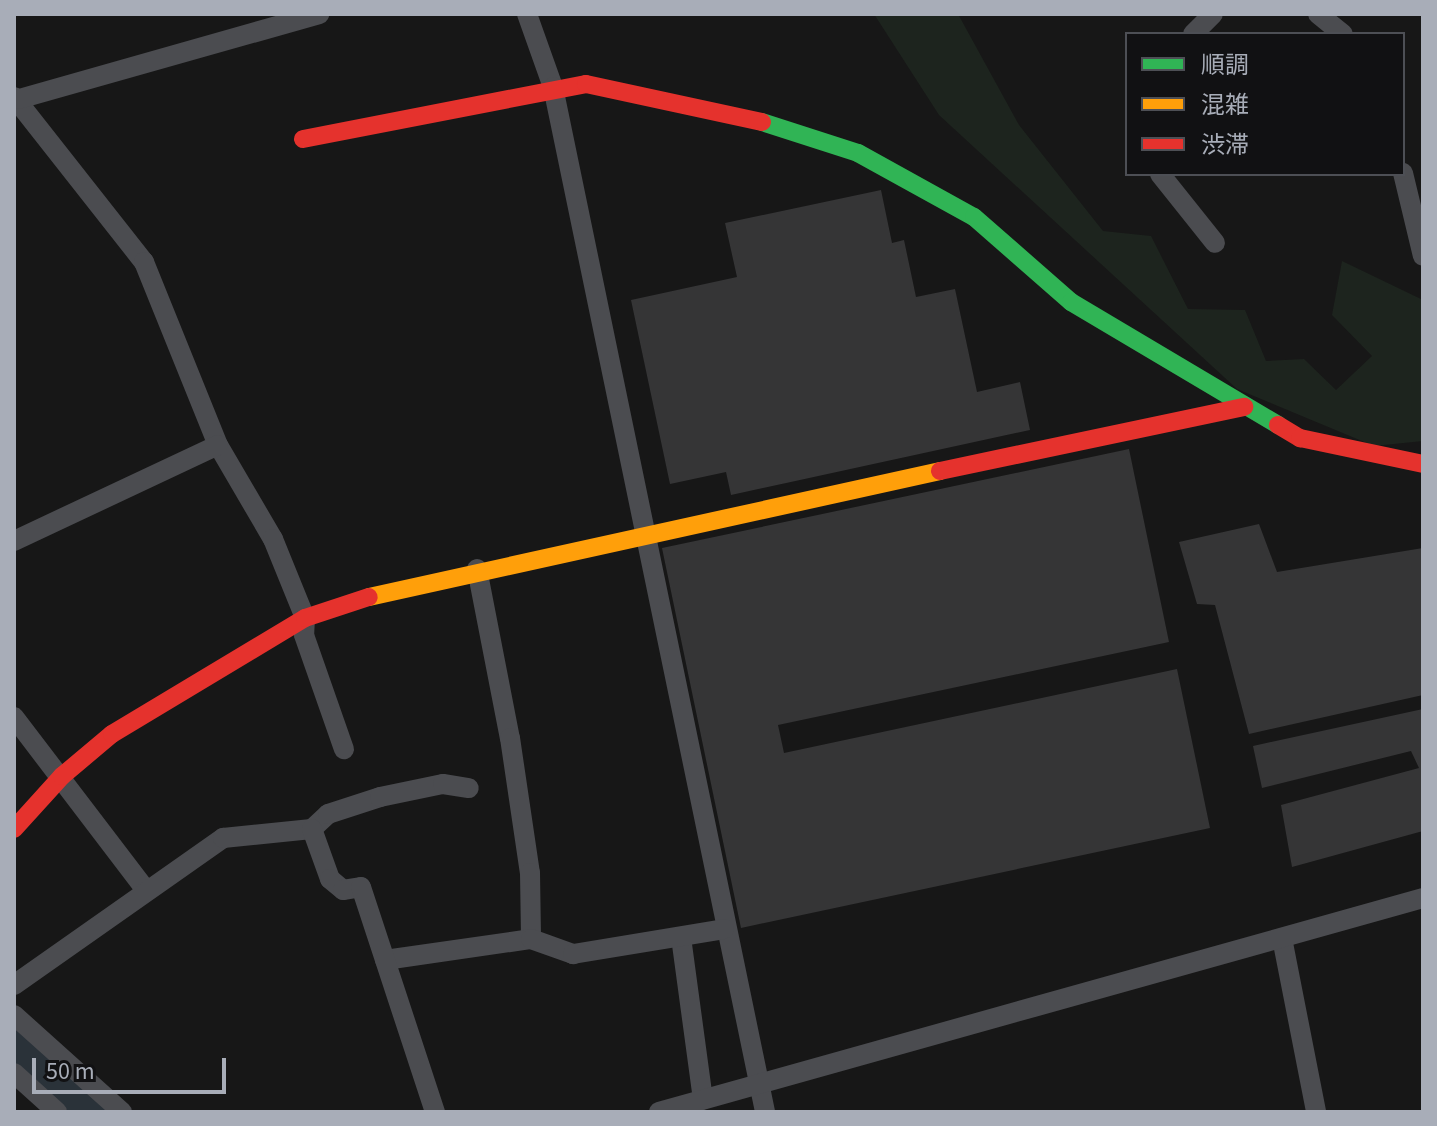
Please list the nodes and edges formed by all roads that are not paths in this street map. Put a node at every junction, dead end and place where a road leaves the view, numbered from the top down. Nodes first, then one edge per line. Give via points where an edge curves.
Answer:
1 (319, 14) edge
2 (527, 14) edge
3 (1213, 14) edge
4 (1318, 14) edge
5 (1339, 25) edge
6 (1195, 32) edge
7 (553, 87) junction
8 (16, 98) edge
9 (303, 139) dead end
10 (1162, 176) edge
11 (1404, 176) edge
12 (1215, 243) dead end
13 (1423, 256) edge
14 (1244, 407) junction
15 (218, 445) junction
16 (1423, 464) edge
17 (646, 538) junction
18 (14, 541) edge
19 (477, 569) junction
20 (305, 618) junction
21 (14, 717) edge
22 (344, 749) dead end
23 (62, 776) junction
24 (469, 788) dead end
25 (14, 829) edge
26 (312, 829) junction
27 (146, 890) junction
28 (1423, 898) edge
29 (724, 929) junction
30 (681, 937) junction
31 (1282, 938) junction
32 (531, 939) junction
33 (385, 960) junction
34 (14, 985) edge
35 (14, 1015) edge
36 (14, 1073) edge
37 (759, 1085) junction
38 (703, 1100) junction
39 (57, 1112) edge
40 (122, 1112) edge
41 (435, 1112) edge
42 (659, 1112) edge
43 (765, 1112) edge
44 (1316, 1112) edge

1 - 8 street
2 - 7 street
3 - 6 street
4 - 5 street
7 - 9 street
7 - 14 street via 586,84 687,102 858,153 974,217 1071,302
7 - 17 street
8 - 15 street via 144,262
10 - 12 street
11 - 13 street
14 - 16 street via 1300,438
14 - 17 street
15 - 18 street
15 - 20 street via 273,539
17 - 19 street
17 - 29 street
19 - 20 street via 401,586
19 - 32 street via 521,813
20 - 22 street via 304,635
20 - 23 street via 112,734
21 - 23 street
23 - 25 street
23 - 27 street
24 - 26 street via 443,784 380,797 328,814
26 - 27 street via 223,838
26 - 33 street via 330,879 343,890 361,887
27 - 34 street
28 - 31 street
29 - 30 street
29 - 37 street
30 - 32 street via 573,954
30 - 38 street
31 - 37 street
31 - 44 street
32 - 33 street
33 - 41 street
35 - 40 street
36 - 39 street
37 - 38 street
37 - 43 street
38 - 42 street

